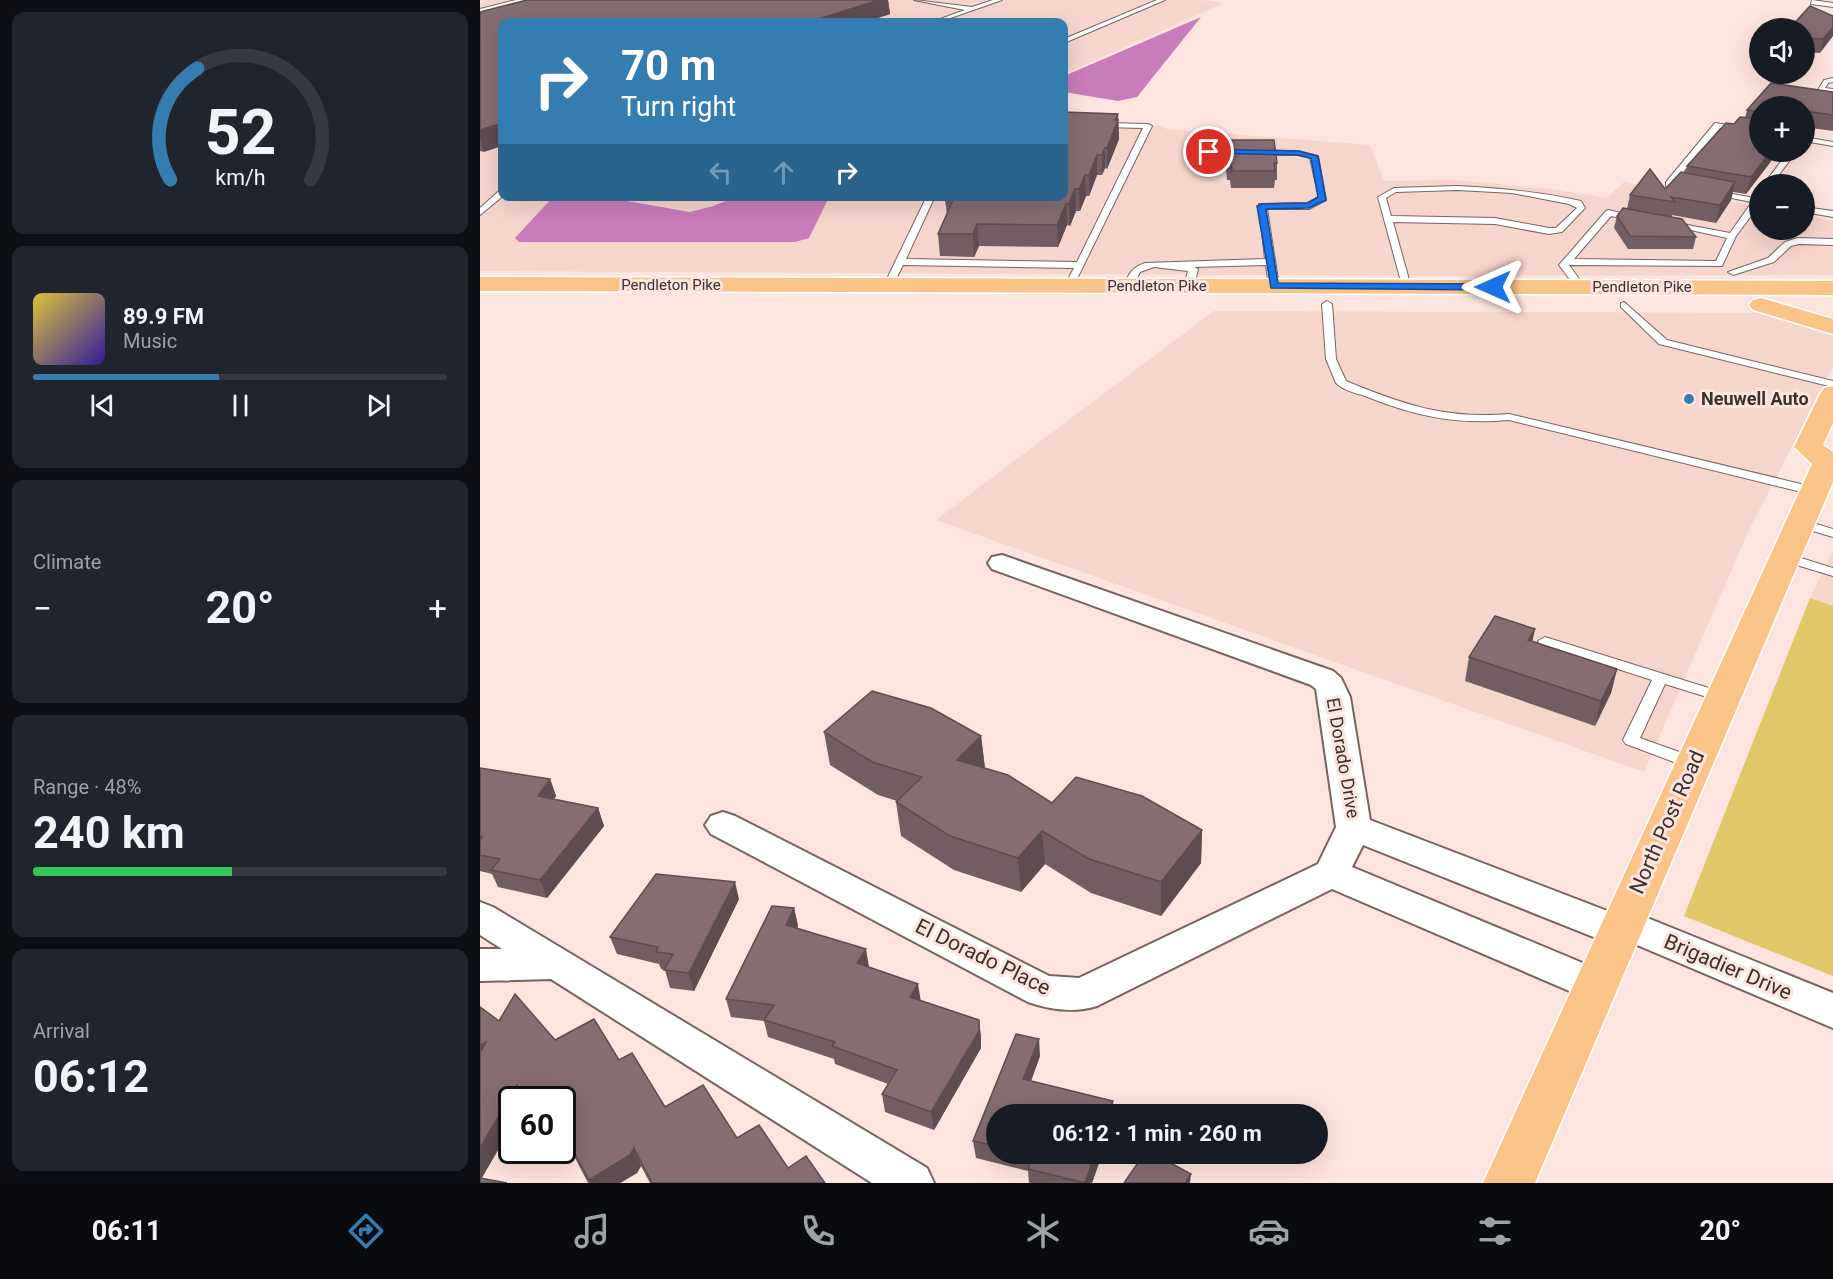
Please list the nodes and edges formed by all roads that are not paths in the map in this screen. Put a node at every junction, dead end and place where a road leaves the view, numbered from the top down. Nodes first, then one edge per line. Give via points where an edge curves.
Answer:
1 (523, 0) edge
2 (917, 0) edge
3 (999, 0) edge
4 (1162, 0) edge
5 (1815, 0) edge
6 (1833, 6) edge
7 (973, 9) junction
8 (480, 11) edge
9 (947, 18) edge
10 (1068, 39) edge
11 (1833, 80) edge
12 (1833, 91) edge
13 (1068, 124) edge
14 (1749, 130) edge
15 (1815, 141) edge
16 (1833, 144) edge
17 (1209, 152) dead end
18 (1691, 188) edge
19 (1702, 190) edge
20 (498, 196) edge
21 (1749, 197) edge
22 (930, 201) edge
23 (1815, 211) edge
24 (480, 212) edge
25 (1749, 213) edge
26 (1833, 214) edge
27 (1388, 219) junction
28 (1642, 220) edge
29 (1665, 224) edge
30 (1732, 236) junction
31 (1833, 242) edge
32 (900, 262) junction
33 (1272, 262) junction
34 (1567, 262) junction
35 (1719, 264) junction
36 (1180, 265) junction
37 (1074, 275) junction
38 (1738, 280) junction
39 (480, 284) edge
40 (889, 285) junction
41 (1129, 286) junction
42 (1189, 286) junction
43 (1274, 286) junction
44 (1580, 287) junction
45 (1833, 288) edge
46 (1406, 296) junction
47 (480, 302) edge
48 (1327, 304) junction
49 (1624, 305) junction
50 (1761, 305) junction
51 (1833, 306) edge
52 (1833, 327) edge
53 (1833, 384) edge
54 (1833, 394) edge
55 (1823, 487) edge
56 (1785, 557) junction
57 (1002, 563) dead end
58 (1833, 572) edge
59 (1545, 641) dead end
60 (1661, 677) junction
61 (1723, 698) junction
62 (1693, 763) junction
63 (723, 825) dead end
64 (1354, 827) junction
65 (1331, 873) junction
66 (480, 917) edge
67 (1621, 927) junction
68 (557, 963) junction
69 (480, 965) edge
70 (1595, 985) junction
71 (1833, 1011) edge
72 (911, 1183) edge
73 (1509, 1183) edge

1 - 8 lane
2 - 7 lane
3 - 7 lane
4 - 10 lane
5 - 6 lane via 1813,3
7 - 9 lane
11 - 12 lane via 1820,88
13 - 37 lane via 1148,126
14 - 18 lane via 1718,125 1669,184
15 - 16 lane
17 - 33 lane via 1314,156 1323,198 1309,206 1262,206
19 - 21 lane
20 - 24 lane
22 - 32 lane
23 - 26 lane
25 - 30 lane
27 - 27 lane via 1382,197 1394,190 1512,190 1578,203 1581,207 1559,230 1549,231 1495,220
27 - 46 lane
28 - 34 lane via 1609,213
29 - 30 lane
30 - 35 lane
31 - 38 lane via 1788,244 1771,260
32 - 37 lane
32 - 40 lane
33 - 36 lane
33 - 43 lane
34 - 35 lane
34 - 44 lane via 1564,265
35 - 38 lane
36 - 41 lane via 1143,265 1134,270
36 - 42 lane via 1193,268
37 - 40 main road, Pendleton Pike
37 - 41 main road, Pendleton Pike
38 - 44 main road, Pendleton Pike
38 - 45 main road, Pendleton Pike
39 - 40 main road, Pendleton Pike
41 - 42 main road, Pendleton Pike
42 - 43 main road, Pendleton Pike
43 - 46 main road, Pendleton Pike
44 - 46 main road, Pendleton Pike
46 - 48 main road, Pendleton Pike
46 - 49 main road, Pendleton Pike
47 - 48 main road, Pendleton Pike
48 - 55 lane via 1331,359 1341,383 1389,403 1446,417 1509,417
49 - 50 main road, Pendleton Pike
49 - 53 lane via 1662,342
50 - 51 main road, Pendleton Pike
50 - 52 main road
54 - 55 main road via 1808,447
55 - 56 main road, North Post Road
56 - 58 lane
56 - 61 main road, North Post Road
57 - 64 street, El Dorado Drive via 1322,678 1333,693
59 - 60 lane
60 - 61 lane
60 - 62 lane via 1631,740
61 - 62 main road, North Post Road
62 - 67 main road, North Post Road
63 - 65 street, El Dorado Place via 1042,991 1060,994 1083,994
64 - 65 street
64 - 67 street, El Dorado Drive
65 - 70 street
66 - 68 street
67 - 70 main road, North Post Road
67 - 71 street, Brigadier Drive
68 - 69 street
68 - 72 street
70 - 73 main road, North Post Road

